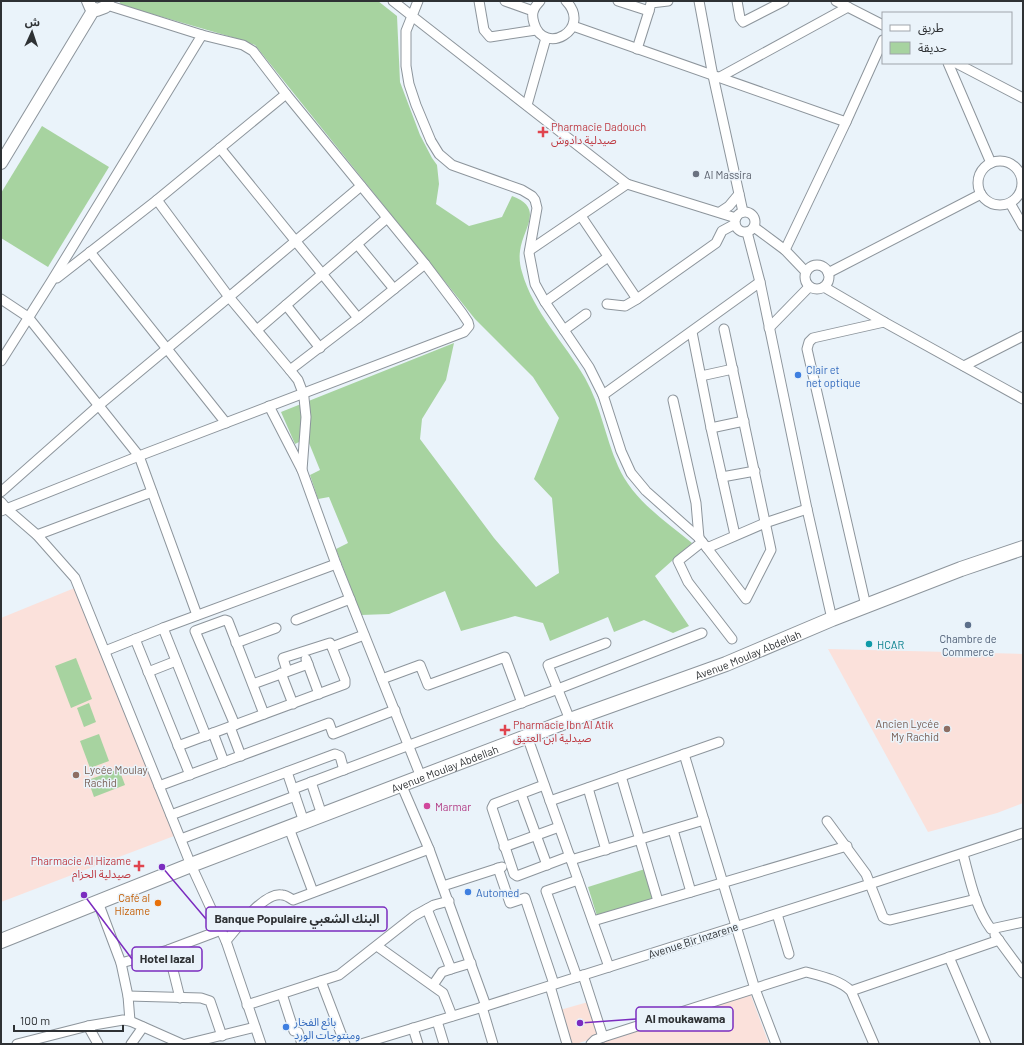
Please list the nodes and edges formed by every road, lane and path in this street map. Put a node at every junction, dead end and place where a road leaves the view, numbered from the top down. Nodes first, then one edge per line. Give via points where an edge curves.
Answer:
1 (393, 1) edge
2 (418, 1) edge
3 (479, 1) edge
4 (505, 1) edge
5 (540, 1) edge
6 (566, 1) edge
7 (618, 1) edge
8 (668, 1) edge
9 (699, 1) edge
10 (736, 1) edge
11 (784, 1) edge
12 (836, 1) edge
13 (108, 3) edge
14 (91, 5) edge
15 (848, 7) junction
16 (533, 11) junction
17 (649, 11) junction
18 (412, 16) junction
19 (882, 24) edge
20 (573, 26) junction
21 (536, 30) junction
22 (202, 35) junction
23 (546, 38) junction
24 (882, 42) edge
25 (637, 49) junction
26 (948, 64) edge
27 (958, 64) edge
28 (716, 76) junction
29 (286, 94) junction
30 (1023, 98) edge
31 (527, 105) junction
32 (846, 122) junction
33 (5, 148) edge
34 (220, 148) junction
35 (1, 163) edge
36 (991, 163) junction
37 (1021, 171) edge
38 (627, 184) junction
39 (361, 186) junction
40 (739, 194) junction
41 (981, 194) junction
42 (157, 200) junction
43 (1010, 203) junction
44 (718, 211) junction
45 (581, 216) junction
46 (387, 218) junction
47 (738, 218) junction
48 (1023, 226) edge
49 (750, 229) junction
50 (722, 231) junction
51 (295, 241) junction
52 (357, 244) junction
53 (530, 250) junction
54 (785, 250) junction
55 (90, 252) junction
56 (608, 257) junction
57 (425, 264) junction
58 (806, 272) junction
59 (828, 273) junction
60 (323, 274) junction
61 (51, 282) junction
62 (760, 282) junction
63 (809, 286) junction
64 (824, 287) junction
65 (394, 289) junction
66 (229, 296) junction
67 (1, 299) edge
68 (637, 299) junction
69 (545, 302) junction
70 (607, 304) dead end
71 (286, 305) junction
72 (586, 314) dead end
73 (28, 317) junction
74 (358, 318) junction
75 (884, 322) junction
76 (769, 328) junction
77 (724, 329) dead end
78 (257, 330) junction
79 (564, 330) junction
80 (692, 332) junction
81 (1023, 336) edge
82 (320, 348) junction
83 (166, 349) junction
84 (1, 361) edge
85 (964, 366) junction
86 (733, 369) junction
87 (290, 370) junction
88 (700, 376) junction
89 (303, 393) junction
90 (603, 395) junction
91 (1023, 399) edge
92 (673, 400) dead end
93 (98, 406) junction
94 (270, 406) junction
95 (744, 421) junction
96 (226, 423) junction
97 (711, 428) junction
98 (139, 456) junction
99 (302, 470) junction
100 (755, 471) junction
101 (722, 477) junction
102 (1, 492) edge
103 (152, 492) junction
104 (3, 507) edge
105 (807, 509) junction
106 (765, 523) junction
107 (37, 535) junction
108 (735, 535) junction
109 (703, 543) junction
110 (1023, 548) edge
111 (336, 564) junction
112 (350, 599) junction
113 (866, 606) junction
114 (194, 617) junction
115 (832, 619) junction
116 (296, 620) dead end
117 (163, 628) junction
118 (276, 628) dead end
119 (195, 631) junction
120 (702, 633) dead end
121 (364, 635) junction
122 (135, 639) junction
123 (732, 639) dead end
124 (236, 643) junction
125 (606, 643) dead end
126 (332, 647) junction
127 (105, 651) junction
128 (303, 652) junction
129 (176, 661) junction
130 (308, 664) junction
131 (148, 672) junction
132 (284, 672) junction
133 (382, 679) junction
134 (252, 684) junction
135 (558, 689) junction
136 (319, 694) junction
137 (522, 703) junction
138 (293, 704) junction
139 (395, 710) junction
140 (264, 714) junction
141 (570, 720) junction
142 (232, 726) junction
143 (210, 734) junction
144 (527, 736) junction
145 (719, 742) dead end
146 (178, 746) junction
147 (409, 746) junction
148 (684, 754) junction
149 (241, 756) junction
150 (224, 762) junction
151 (344, 770) junction
152 (287, 772) junction
153 (190, 775) junction
154 (621, 776) junction
155 (421, 777) junction
156 (312, 782) junction
157 (401, 784) junction
158 (544, 785) junction
159 (159, 786) junction
160 (588, 788) junction
161 (294, 792) junction
162 (521, 794) junction
163 (550, 801) junction
164 (171, 814) junction
165 (322, 815) junction
166 (704, 820) junction
167 (828, 821) dead end
168 (304, 822) junction
169 (559, 827) junction
170 (289, 828) junction
171 (673, 830) junction
172 (1023, 833) edge
173 (536, 836) junction
174 (181, 839) junction
175 (640, 840) junction
176 (504, 846) junction
177 (847, 846) junction
178 (429, 849) junction
179 (606, 850) junction
180 (963, 854) junction
181 (570, 858) junction
182 (510, 864) junction
183 (191, 865) junction
184 (547, 865) junction
185 (498, 868) junction
186 (578, 880) junction
187 (723, 882) junction
188 (870, 884) junction
189 (443, 886) junction
190 (313, 892) junction
191 (691, 892) junction
192 (976, 899) junction
193 (658, 901) junction
194 (98, 902) junction
195 (449, 902) junction
196 (427, 909) junction
197 (777, 914) junction
198 (593, 921) junction
199 (1023, 922) edge
200 (736, 927) junction
201 (991, 929) junction
202 (221, 930) junction
203 (999, 940) junction
204 (1, 941) edge
205 (226, 941) junction
206 (378, 946) junction
207 (168, 950) junction
208 (789, 954) dead end
209 (949, 957) junction
210 (471, 962) junction
211 (121, 963) junction
212 (609, 967) junction
213 (451, 969) junction
214 (1023, 973) edge
215 (580, 976) junction
216 (321, 981) junction
217 (433, 985) junction
218 (552, 985) junction
219 (755, 989) junction
220 (851, 991) junction
221 (282, 994) junction
222 (128, 996) junction
223 (180, 998) junction
224 (248, 1005) junction
225 (484, 1006) junction
226 (452, 1016) junction
227 (130, 1021) junction
228 (437, 1021) junction
229 (88, 1026) junction
230 (143, 1027) junction
231 (254, 1027) junction
232 (413, 1028) junction
233 (222, 1036) junction
234 (603, 1037) junction
235 (17, 1044) edge
236 (98, 1044) edge
237 (131, 1044) edge
238 (182, 1044) edge
239 (186, 1044) edge
240 (261, 1044) edge
241 (302, 1044) edge
242 (345, 1044) edge
243 (361, 1044) edge
244 (418, 1044) edge
245 (444, 1044) edge
246 (493, 1044) edge
247 (567, 1044) edge
248 (590, 1044) edge
249 (776, 1044) edge
250 (874, 1044) edge
251 (986, 1044) edge

1 - 18 street
2 - 18 street
3 - 21 street via 484,30 490,37
4 - 16 street
5 - 16 street
6 - 20 street via 574,13
7 - 17 street
8 - 17 street via 651,3
9 - 28 street
10 - 11 street via 740,18 744,22
12 - 15 street
13 - 14 street via 103,9
13 - 22 street
14 - 33 street
15 - 19 street
15 - 28 street
16 - 21 street
17 - 25 street
18 - 31 street
18 - 53 street via 406,31 406,66 409,84 431,141 439,154 452,166 522,190 532,196 537,213
20 - 23 street via 564,36
20 - 25 street
21 - 23 street
22 - 29 street via 243,45 253,51
22 - 61 street
23 - 31 street
24 - 32 street
25 - 28 street
26 - 36 street
27 - 30 street
28 - 32 street
28 - 40 street
29 - 34 street
29 - 39 street
31 - 38 street
32 - 54 street
33 - 35 street
34 - 42 street
34 - 51 street
36 - 37 street via 1009,163
36 - 41 street via 983,169 979,177 978,186
37 - 43 street via 1021,190
38 - 44 street
38 - 45 street
39 - 46 street
39 - 51 street
40 - 44 street via 729,206
40 - 47 street
41 - 43 street via 992,204 1001,206
41 - 59 street
42 - 55 street
42 - 66 street
43 - 48 street
44 - 47 street
44 - 50 street
45 - 53 street
45 - 56 street
46 - 52 street
46 - 57 street
47 - 49 street via 741,231
47 - 49 street via 749,213 754,218
47 - 50 street
49 - 54 street
49 - 62 street
50 - 68 street via 716,243
51 - 60 street
51 - 66 street
52 - 60 street
52 - 65 street
53 - 69 street via 530,265 535,284
54 - 58 street
55 - 61 street
55 - 83 street
56 - 68 street
56 - 69 street
57 - 65 street
57 - 89 street via 468,322 469,326 464,332
58 - 59 street via 815,266 822,267
58 - 63 street via 805,280
59 - 64 street
60 - 71 street
60 - 74 street
61 - 73 street
62 - 76 street
62 - 80 street
63 - 64 street via 816,290
63 - 76 street
64 - 75 street
65 - 74 street
66 - 78 street
66 - 83 street
67 - 73 street
68 - 70 street via 625,306
69 - 79 street
71 - 78 street
71 - 82 street
72 - 79 street
73 - 84 street
73 - 93 street
74 - 82 street
75 - 85 street
75 - 113 street via 813,338 807,349
76 - 105 street
77 - 86 street
78 - 87 street
79 - 90 street via 589,367
80 - 88 street
80 - 90 street
81 - 85 street
82 - 87 street
83 - 93 street
83 - 96 street
85 - 91 street
86 - 88 street
86 - 95 street
87 - 89 street via 298,380
88 - 97 street
89 - 94 street
89 - 99 street via 306,417
90 - 109 street via 631,473 646,491
92 - 109 street
93 - 98 street
93 - 102 street
94 - 96 street
94 - 99 street
95 - 97 street
95 - 100 street
96 - 98 street
97 - 101 street
98 - 103 street
98 - 104 street
99 - 111 street
100 - 101 street
100 - 106 street
101 - 108 street
103 - 107 street
103 - 114 street
104 - 107 street
105 - 106 street
105 - 115 street
106 - 108 street
106 - 109 street via 771,550 746,599
107 - 127 street via 75,578
108 - 109 street
109 - 123 street via 678,561 688,582
110 - 113 main road, Avenue Moulay Abdellah
111 - 112 street
111 - 114 street
112 - 116 street
112 - 121 street
113 - 115 main road, Avenue Moulay Abdellah
114 - 117 street
114 - 119 street
115 - 141 main road, Avenue Moulay Abdellah via 726,664
117 - 122 street
117 - 129 street
118 - 124 street
119 - 124 street via 226,620
119 - 142 street
120 - 135 street
121 - 126 street
121 - 133 street
122 - 127 street
122 - 131 street
124 - 134 street
125 - 135 street via 548,665
126 - 128 street via 330,643
126 - 136 street via 346,684
127 - 159 street
128 - 130 street
128 - 132 street via 283,658
129 - 131 street
129 - 143 street
130 - 132 street
130 - 136 street
131 - 146 street
132 - 134 street
132 - 138 street
133 - 137 street via 420,665 428,685 505,657
133 - 139 street
134 - 140 street
135 - 137 street
135 - 141 street
136 - 138 street
137 - 147 street
138 - 140 street
139 - 147 street
139 - 149 street via 333,734 329,723
140 - 142 street
141 - 144 main road, Avenue Moulay Abdellah
142 - 143 street
142 - 149 street
143 - 146 street
143 - 150 street
144 - 155 main road, Avenue Moulay Abdellah
144 - 158 street
145 - 148 street
146 - 153 street
147 - 151 street
147 - 155 street
148 - 154 street
148 - 166 street
149 - 150 street
150 - 153 street
151 - 152 street via 340,756 336,754
151 - 156 street
152 - 161 street
152 - 164 street
153 - 159 street
154 - 160 street
154 - 175 street
155 - 157 main road, Avenue Moulay Abdellah
156 - 161 street
156 - 165 street
157 - 165 main road, Avenue Moulay Abdellah
157 - 178 street
158 - 162 street
158 - 163 street
159 - 164 street
160 - 163 street
160 - 179 street
161 - 168 street
161 - 174 street
162 - 173 street
162 - 176 street via 494,804 492,808
163 - 169 street
164 - 174 street
165 - 168 main road, Avenue Moulay Abdellah
166 - 171 street
166 - 187 street
167 - 177 street
168 - 170 main road, Avenue Moulay Abdellah
169 - 173 street
169 - 181 street
170 - 183 main road, Avenue Moulay Abdellah
170 - 190 street
171 - 175 street
171 - 191 street
172 - 180 street, Avenue Bir Inzarene
173 - 176 street
173 - 184 street
174 - 183 street
175 - 179 street
175 - 193 street
176 - 182 street
177 - 187 street
177 - 188 street
178 - 189 street
178 - 190 street
179 - 181 street
180 - 188 street, Avenue Bir Inzarene
180 - 192 street
181 - 184 street
181 - 186 street
182 - 184 street via 517,876
182 - 185 street
183 - 194 main road, Avenue Moulay Abdellah
183 - 202 street
185 - 189 street
185 - 218 street via 510,902 525,898
186 - 198 street
186 - 215 street via 546,891
187 - 191 street
187 - 200 street
188 - 192 street via 883,917 890,920
188 - 197 street, Avenue Bir Inzarene
189 - 195 street
190 - 205 street via 293,900 282,894 273,895
191 - 193 street
192 - 201 street
193 - 198 street
194 - 204 main road, Avenue Moulay Abdellah
194 - 211 street
195 - 196 street
195 - 210 street
196 - 206 street via 414,916
196 - 213 street
197 - 200 street, Avenue Bir Inzarene
197 - 208 street
198 - 212 street
199 - 201 street
200 - 212 street, Avenue Bir Inzarene
200 - 219 street
201 - 203 street
202 - 205 street
202 - 207 street
203 - 209 street
203 - 214 street
205 - 224 street
206 - 216 street via 340,975
206 - 217 street
207 - 211 street
207 - 223 street
209 - 220 street
209 - 251 street
210 - 213 street
210 - 225 street
211 - 222 street
212 - 215 street, Avenue Bir Inzarene
213 - 217 street via 442,972
215 - 218 street, Avenue Bir Inzarene
215 - 234 street
216 - 221 street
216 - 242 street
217 - 226 street via 443,993
218 - 225 street, Avenue Bir Inzarene
218 - 247 street
219 - 220 street via 806,972 846,986
219 - 234 street
219 - 249 street
220 - 250 street
221 - 224 street
221 - 241 street via 294,1031 298,1032
222 - 223 street
222 - 227 street
223 - 233 street via 201,998 210,1001
224 - 231 street
225 - 226 street, Avenue Bir Inzarene
225 - 246 street
226 - 228 street, Avenue Bir Inzarene
227 - 229 street
227 - 230 street
228 - 232 street, Avenue Bir Inzarene
228 - 245 street
229 - 235 street
229 - 236 street
230 - 237 street
230 - 238 street
231 - 233 street
231 - 240 street
232 - 243 street, Avenue Bir Inzarene
232 - 244 street
233 - 239 street
234 - 248 street

